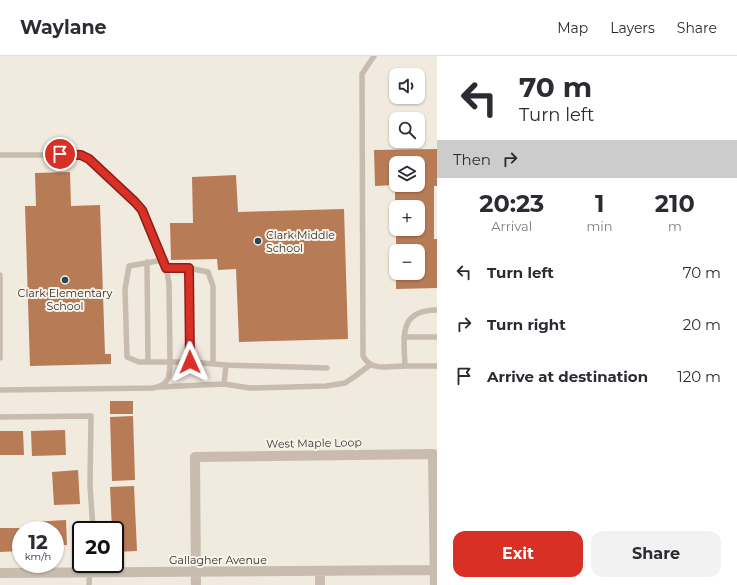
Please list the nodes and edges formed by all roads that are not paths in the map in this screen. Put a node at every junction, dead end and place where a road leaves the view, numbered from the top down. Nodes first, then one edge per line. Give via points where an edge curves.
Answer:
1 (374, 56) edge
2 (0, 155) edge
3 (163, 260) junction
4 (148, 262) junction
5 (166, 268) junction
6 (189, 268) junction
7 (0, 275) edge
8 (0, 294) edge
9 (437, 310) edge
10 (404, 337) junction
11 (437, 337) edge
12 (0, 358) edge
13 (148, 362) junction
14 (170, 362) junction
15 (190, 362) junction
16 (213, 364) junction
17 (226, 365) junction
18 (370, 365) junction
19 (405, 366) junction
20 (437, 366) edge
21 (327, 368) dead end
22 (224, 384) junction
23 (160, 387) junction
24 (0, 390) edge
25 (0, 417) edge
26 (92, 521) edge
27 (72, 569) edge
28 (124, 569) edge
29 (436, 570) edge
30 (320, 571) junction
31 (196, 572) junction
32 (0, 573) edge
33 (89, 573) edge
34 (89, 585) edge
35 (196, 585) edge
36 (320, 585) edge
37 (435, 585) edge

1 - 18 lane via 362,74 363,356
2 - 3 lane via 76,154 89,159 142,210
3 - 4 lane
3 - 5 lane
4 - 13 lane
4 - 13 lane via 129,266 125,289 127,357 139,362
5 - 6 lane
5 - 14 lane via 169,283
6 - 15 lane
6 - 16 lane via 208,272 213,286
7 - 8 lane
8 - 12 lane
9 - 10 lane via 424,310 413,315 406,324
10 - 11 lane
10 - 19 lane
13 - 14 lane
14 - 15 lane
14 - 23 lane via 168,380
15 - 16 lane
16 - 17 lane
17 - 21 lane
17 - 22 lane
18 - 19 lane
18 - 22 lane via 345,383 326,386 250,388
19 - 20 lane
22 - 23 lane
23 - 24 lane
25 - 26 lane via 91,416
27 - 32 street, Gallagher Avenue
28 - 31 street, Gallagher Avenue
29 - 30 street, Gallagher Avenue
29 - 31 street, West Maple Loop via 433,454 195,457
29 - 37 street
30 - 31 street, Gallagher Avenue
30 - 36 street
31 - 35 street
33 - 34 lane

